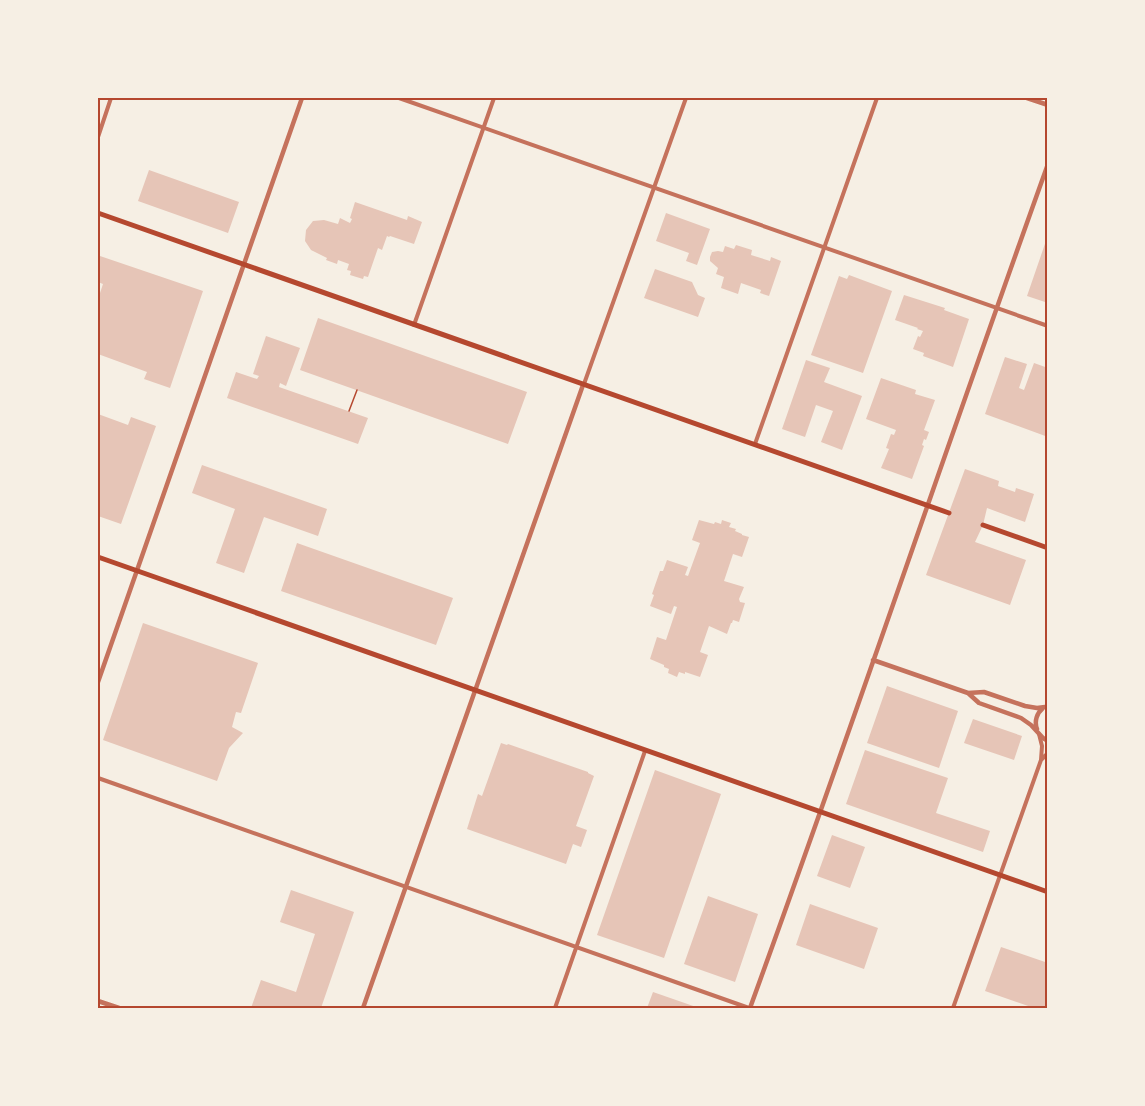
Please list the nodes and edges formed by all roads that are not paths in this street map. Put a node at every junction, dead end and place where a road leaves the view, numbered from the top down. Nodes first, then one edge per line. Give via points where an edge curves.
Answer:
1 (111, 98) edge
2 (302, 98) edge
3 (399, 98) edge
4 (494, 98) edge
5 (686, 98) edge
6 (877, 98) edge
7 (1027, 98) edge
8 (1047, 105) edge
9 (483, 127) junction
10 (98, 137) edge
11 (1047, 164) edge
12 (654, 188) junction
13 (98, 213) edge
14 (824, 247) junction
15 (243, 264) junction
16 (998, 308) junction
17 (414, 325) junction
18 (1047, 326) edge
19 (584, 385) junction
20 (755, 445) junction
21 (927, 506) junction
22 (949, 513) dead end
23 (983, 525) dead end
24 (1047, 548) edge
25 (98, 557) edge
26 (137, 571) junction
27 (873, 660) junction
28 (98, 682) edge
29 (475, 691) junction
30 (968, 693) junction
31 (1046, 706) edge
32 (1038, 733) junction
33 (1047, 741) edge
34 (645, 751) junction
35 (1047, 753) edge
36 (1041, 760) junction
37 (98, 778) edge
38 (821, 813) junction
39 (1001, 876) junction
40 (406, 887) junction
41 (1047, 892) edge
42 (576, 947) junction
43 (98, 1001) edge
44 (120, 1008) edge
45 (363, 1008) edge
46 (555, 1008) edge
47 (750, 1008) edge
48 (953, 1008) edge

1 - 10 street
2 - 15 street
3 - 9 street
4 - 9 street
5 - 12 street
6 - 14 street
7 - 8 street
9 - 12 street
9 - 17 street
11 - 16 street
12 - 14 street
12 - 19 street
13 - 15 main road
14 - 16 street
14 - 20 street
15 - 17 main road
15 - 26 street
16 - 18 street
16 - 21 street
17 - 19 main road
19 - 20 main road
19 - 29 street
20 - 21 main road
21 - 22 main road
21 - 27 street
23 - 24 main road
25 - 26 main road
26 - 28 street
26 - 29 main road
27 - 30 street
27 - 38 street
29 - 34 main road
29 - 40 street
30 - 31 street via 984,692 1036,708
30 - 32 street via 979,703 1021,718
31 - 32 street via 1035,719
32 - 33 street
32 - 36 street
34 - 38 main road
34 - 42 street
35 - 36 street
36 - 39 street
37 - 40 street
38 - 39 main road
38 - 47 street
39 - 41 main road
39 - 48 street
40 - 42 street
40 - 45 street
42 - 46 street
42 - 47 street
43 - 44 street

